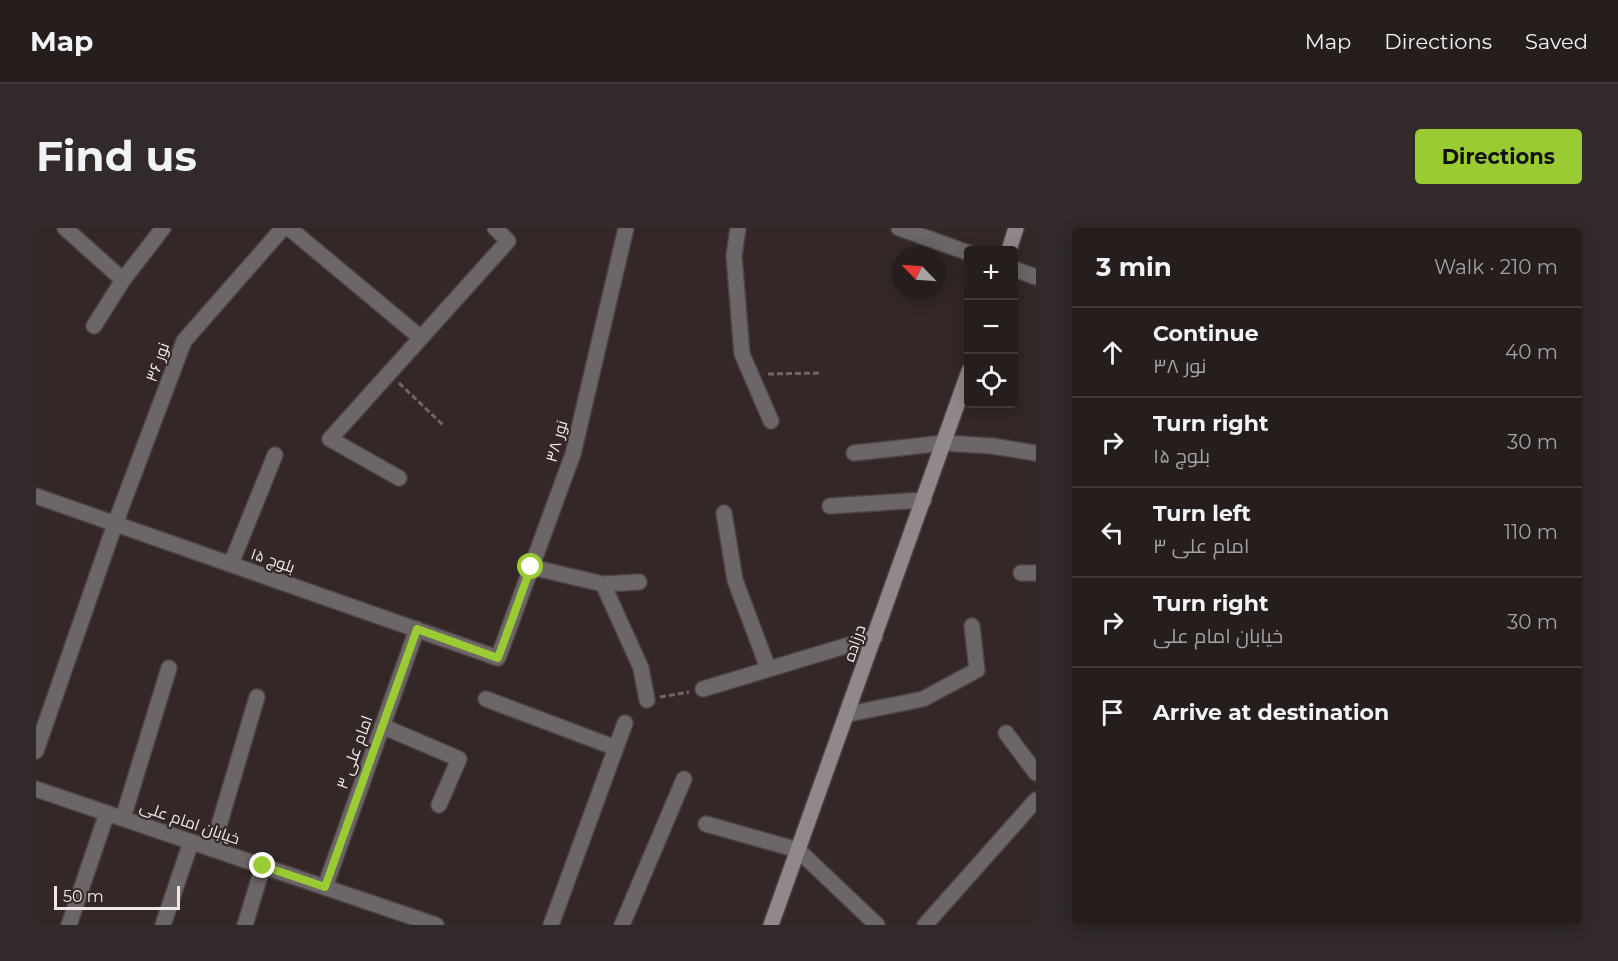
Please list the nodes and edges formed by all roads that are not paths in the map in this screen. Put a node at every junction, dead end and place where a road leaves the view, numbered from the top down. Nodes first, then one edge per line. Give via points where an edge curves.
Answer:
1 (65, 228) edge
2 (164, 228) edge
3 (283, 228) edge
4 (289, 228) edge
5 (495, 228) edge
6 (626, 228) edge
7 (738, 228) edge
8 (899, 228) edge
9 (1016, 228) edge
10 (1011, 246) edge
11 (964, 251) edge
12 (1018, 271) edge
13 (1036, 277) edge
14 (123, 280) junction
15 (93, 326) dead end
16 (421, 338) junction
17 (964, 386) edge
18 (771, 421) dead end
19 (944, 444) junction
20 (854, 453) dead end
21 (1036, 453) edge
22 (275, 455) dead end
23 (399, 478) dead end
24 (36, 496) edge
25 (924, 500) junction
26 (830, 506) dead end
27 (724, 513) dead end
28 (113, 530) junction
29 (231, 564) junction
30 (531, 567) junction
31 (639, 582) dead end
32 (603, 584) junction
33 (972, 626) dead end
34 (417, 629) junction
35 (875, 637) junction
36 (498, 658) joint
37 (169, 668) dead end
38 (768, 668) junction
39 (703, 689) road end
40 (257, 697) dead end
41 (486, 699) dead end
42 (647, 700) road end
43 (849, 714) junction
44 (625, 723) dead end
45 (382, 726) junction
46 (1006, 733) dead end
47 (616, 748) junction
48 (36, 751) edge
49 (1036, 773) edge
50 (684, 779) dead end
51 (36, 789) edge
52 (1036, 800) edge
53 (440, 805) dead end
54 (107, 813) junction
55 (123, 818) junction
56 (706, 824) dead end
57 (191, 842) junction
58 (212, 849) junction
59 (798, 850) junction
60 (263, 866) junction
61 (325, 887) junction
62 (415, 922) edge
63 (69, 925) edge
64 (163, 925) edge
65 (245, 925) edge
66 (435, 925) edge
67 (551, 925) edge
68 (622, 925) edge
69 (771, 925) edge
70 (877, 925) edge
71 (925, 925) edge

1 - 14 street
2 - 14 street
3 - 28 street, نور ۳۶ via 184,341
4 - 16 street
5 - 16 street via 508,241
6 - 30 street, نور ۳۸ via 573,454
7 - 18 street via 734,256 742,354
8 - 11 street
9 - 10 main road
12 - 13 street
14 - 15 street
16 - 23 street via 330,439
17 - 19 main road, درزاده
19 - 20 street
19 - 21 street
19 - 25 main road, درزاده
22 - 29 street
24 - 28 street, بلوچ ۱۵
25 - 26 street
25 - 35 main road, درزاده
27 - 38 street via 735,580
28 - 29 street, بلوچ ۱۵
28 - 48 street, نور ۳۶
29 - 34 street, بلوچ ۱۵
30 - 32 street
30 - 36 street, نور ۳۸
31 - 32 street
32 - 42 street via 640,668
33 - 43 street via 977,669 923,699
34 - 36 street, بلوچ ۱۵
34 - 45 street, امام علی ۳
35 - 38 street
35 - 43 main road, درزاده
37 - 55 street
38 - 39 street
40 - 58 street
41 - 47 street
43 - 59 main road, درزاده
44 - 47 street
45 - 53 street via 459,759
45 - 61 street, امام علی ۳
46 - 49 street
47 - 67 street
50 - 68 street
51 - 54 street, خیابان امام علی
52 - 71 street
54 - 55 street, خیابان امام علی
54 - 63 street
55 - 57 street, خیابان امام علی
56 - 59 street
57 - 58 street, خیابان امام علی
57 - 64 street
58 - 60 street, خیابان امام علی
59 - 69 main road, درزاده
59 - 70 street
60 - 61 street, خیابان امام علی
60 - 65 street
61 - 62 street, خیابان امام علی
62 - 66 street, خیابان امام علی

